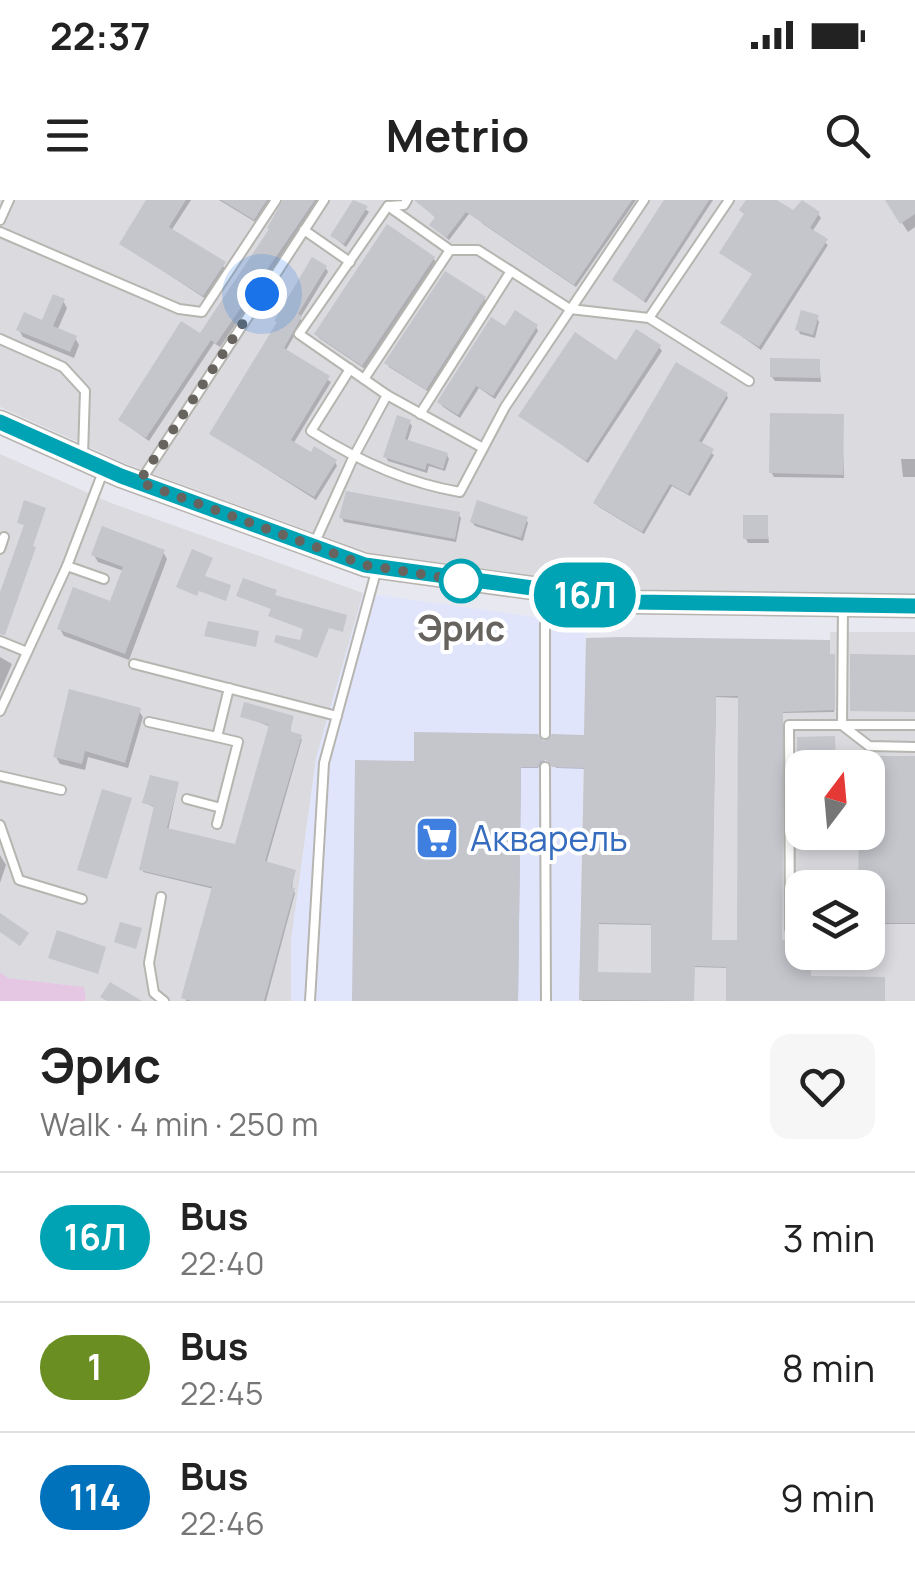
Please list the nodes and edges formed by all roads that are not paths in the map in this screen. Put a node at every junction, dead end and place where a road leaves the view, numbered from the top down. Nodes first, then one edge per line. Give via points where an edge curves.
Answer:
1 (8, 200) edge
2 (276, 200) edge
3 (324, 200) edge
4 (407, 200) edge
5 (644, 200) edge
6 (729, 200) edge
7 (388, 206) junction
8 (0, 220) edge
9 (304, 230) junction
10 (0, 232) edge
11 (450, 250) junction
12 (350, 262) junction
13 (511, 271) junction
14 (570, 309) junction
15 (649, 318) junction
16 (0, 340) edge
17 (350, 370) junction
18 (364, 379) junction
19 (749, 381) dead end
20 (387, 395) junction
21 (420, 414) junction
22 (0, 422) edge
23 (483, 448) junction
24 (353, 458) junction
25 (83, 459) junction
26 (104, 468) junction
27 (139, 482) junction
28 (4, 537) dead end
29 (313, 546) junction
30 (0, 549) edge
31 (67, 566) junction
32 (377, 567) junction
33 (104, 579) dead end
34 (546, 590) junction
35 (843, 605) junction
36 (915, 606) edge
37 (0, 641) edge
38 (27, 652) junction
39 (134, 664) dead end
40 (228, 688) junction
41 (0, 710) edge
42 (337, 716) junction
43 (149, 722) dead end
44 (842, 725) junction
45 (915, 726) edge
46 (546, 734) dead end
47 (216, 738) junction
48 (915, 747) edge
49 (546, 767) dead end
50 (0, 776) edge
51 (61, 790) dead end
52 (187, 799) dead end
53 (221, 808) junction
54 (217, 824) dead end
55 (0, 825) edge
56 (790, 870) edge
57 (160, 897) dead end
58 (82, 899) dead end
59 (164, 1001) edge
60 (310, 1001) edge
61 (546, 1001) edge

1 - 8 lane
2 - 10 lane via 202,312 179,309
3 - 9 lane
4 - 7 lane
5 - 14 lane
6 - 15 lane
7 - 11 lane
7 - 12 lane
9 - 12 lane
9 - 27 lane
11 - 13 lane via 478,250
11 - 18 lane
12 - 17 lane via 299,334
13 - 14 lane
13 - 21 lane
14 - 15 lane
14 - 23 lane
15 - 19 lane
16 - 25 lane via 62,367 86,391
17 - 18 lane
17 - 24 lane via 310,431
18 - 20 lane
20 - 21 lane
20 - 24 lane
21 - 23 lane
22 - 25 main road
23 - 24 lane via 460,492
24 - 29 lane
25 - 26 main road
26 - 27 main road
26 - 31 lane
27 - 29 main road
28 - 30 lane
29 - 32 main road
31 - 33 lane
31 - 38 lane
32 - 34 main road
32 - 42 lane
34 - 35 main road via 634,602
34 - 46 lane
35 - 36 main road
35 - 44 lane
37 - 38 lane
38 - 41 lane
39 - 40 lane
40 - 42 lane
40 - 47 lane
42 - 60 lane via 324,763
43 - 47 lane
44 - 45 lane
44 - 48 lane via 869,746
44 - 56 lane via 790,725
47 - 53 lane via 238,742
49 - 61 lane
50 - 51 lane
52 - 53 lane
53 - 54 lane
55 - 58 lane via 18,880
57 - 59 lane via 149,963 154,992

